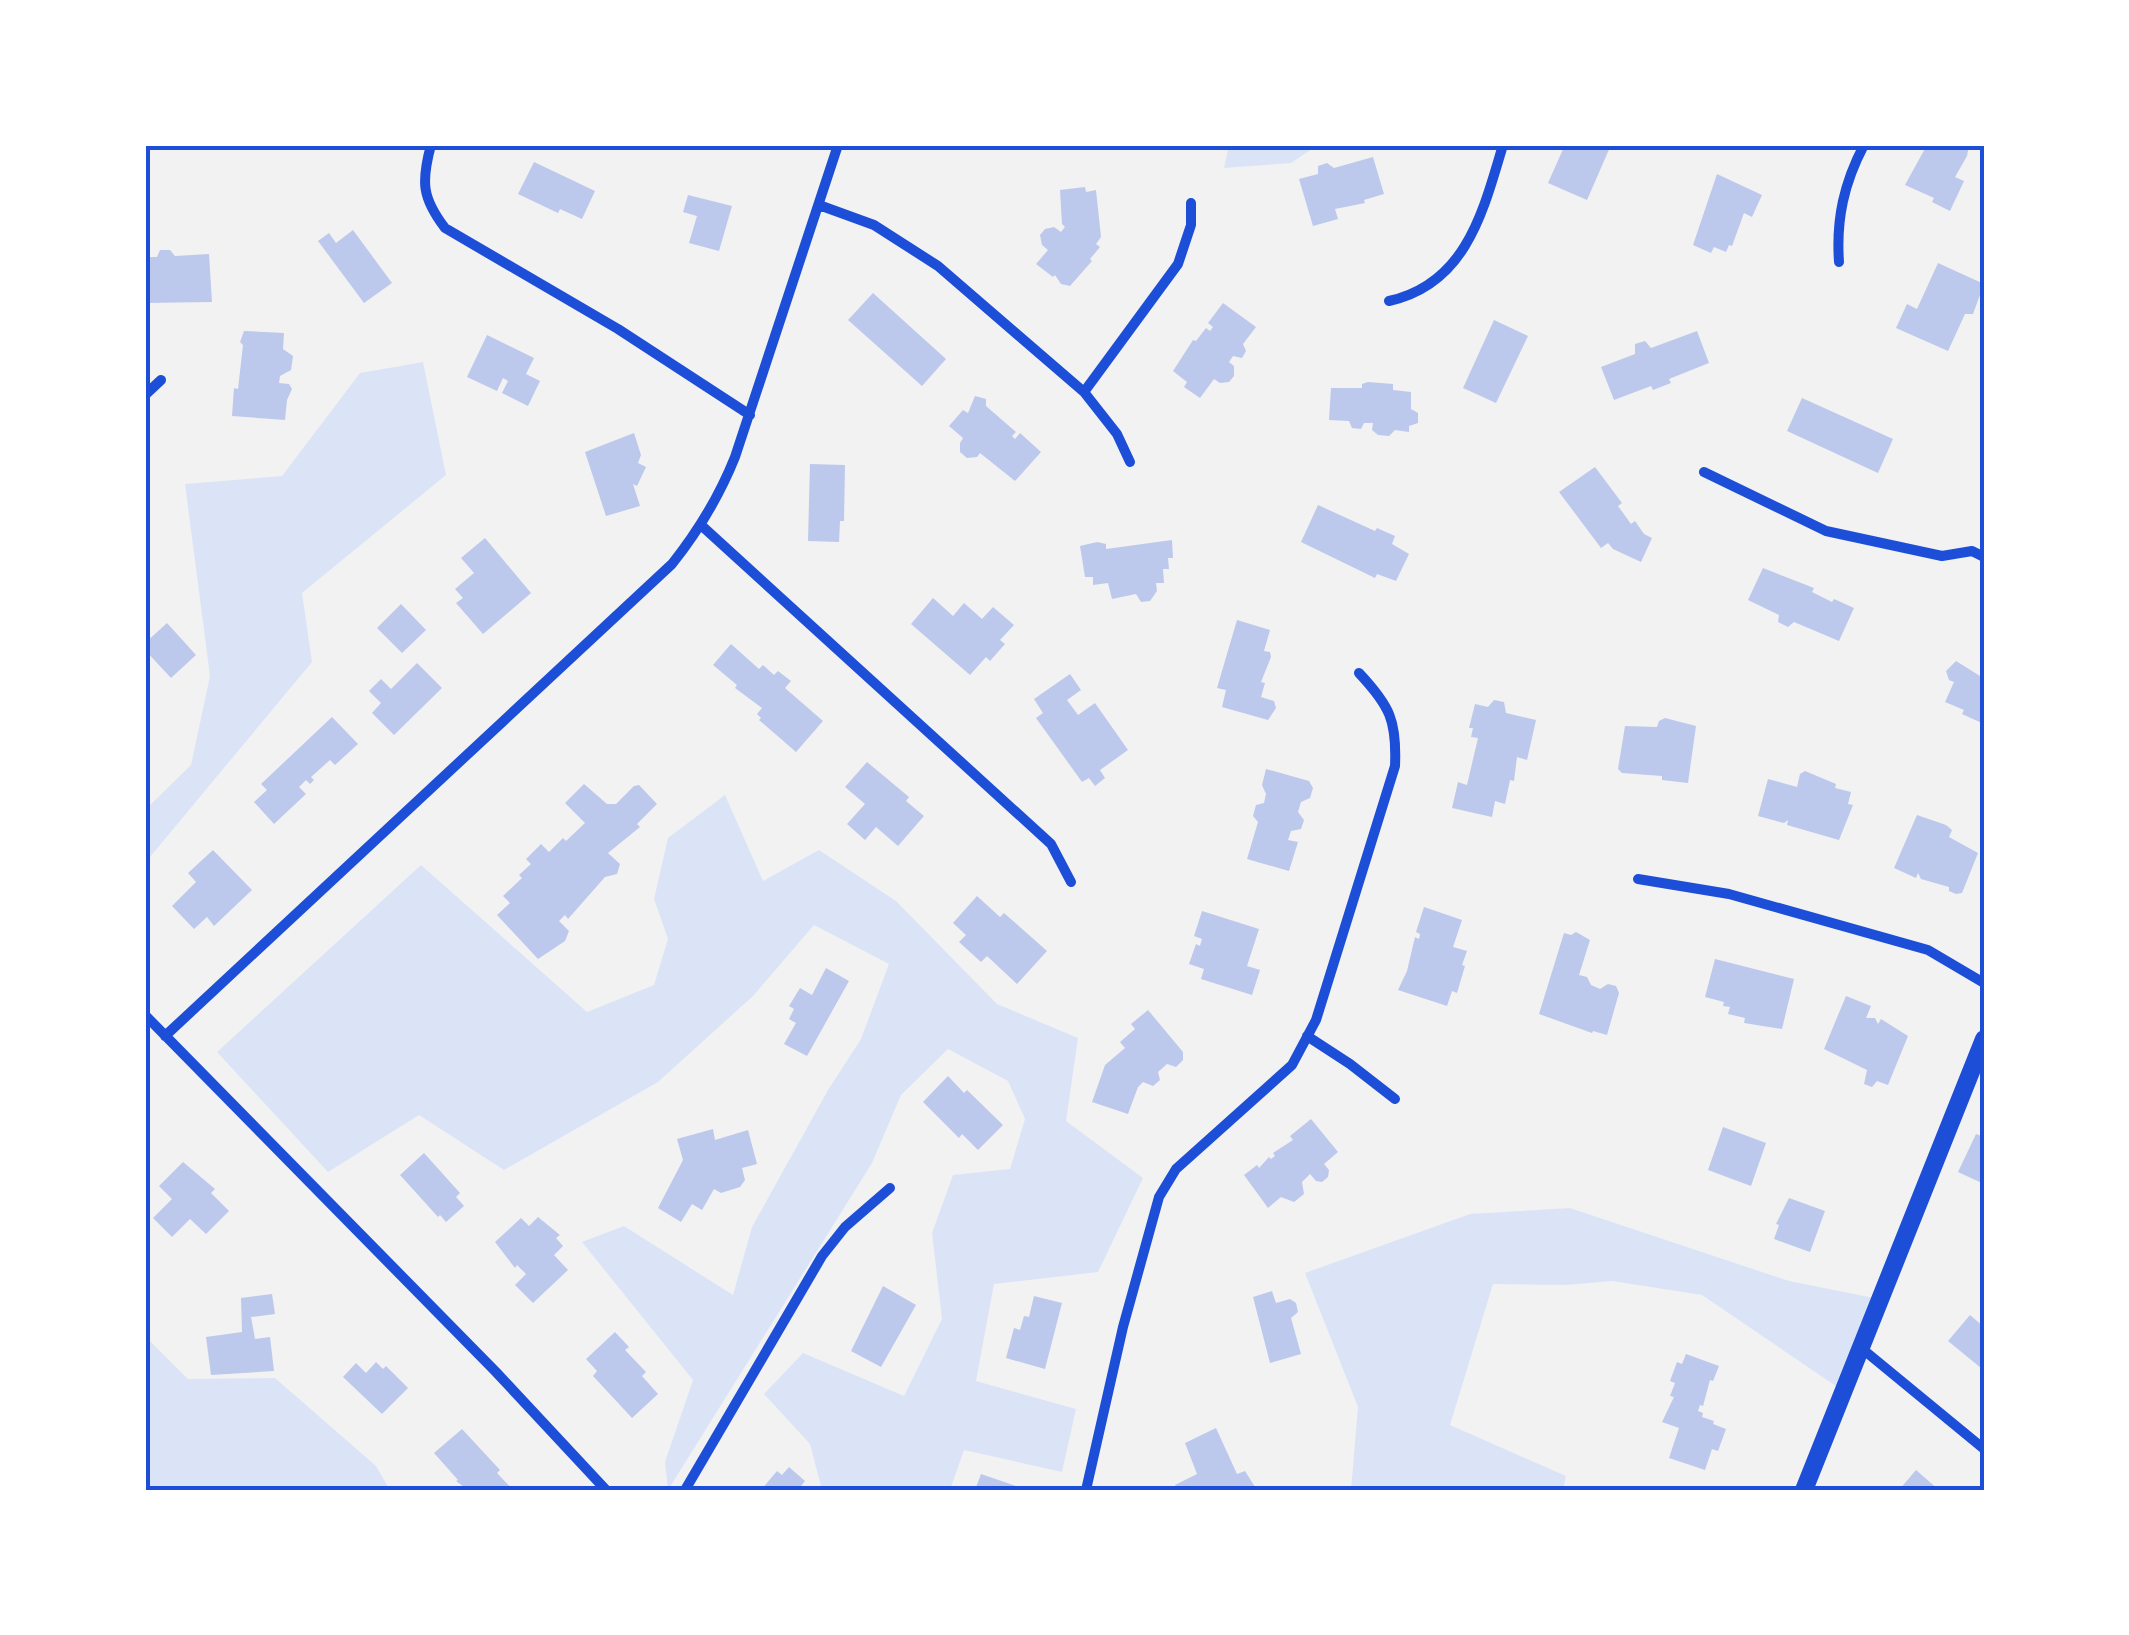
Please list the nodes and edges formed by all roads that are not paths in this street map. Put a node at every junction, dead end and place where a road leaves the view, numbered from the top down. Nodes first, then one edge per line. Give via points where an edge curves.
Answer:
1 (431, 145) edge
2 (838, 145) edge
3 (1503, 145) edge
4 (1864, 145) edge
5 (1191, 203) dead end
6 (820, 205) junction
7 (1840, 262) dead end
8 (1389, 302) dead end
9 (162, 380) dead end
10 (1084, 392) junction
11 (145, 395) edge
12 (750, 415) junction
13 (1130, 462) dead end
14 (1704, 472) dead end
15 (702, 526) junction
16 (1984, 557) edge
17 (1359, 673) dead end
18 (1638, 879) dead end
19 (1070, 882) dead end
20 (1984, 983) edge
21 (145, 1016) edge
22 (165, 1036) junction
23 (1307, 1036) junction
24 (1984, 1039) edge
25 (1395, 1100) dead end
26 (890, 1188) dead end
27 (1860, 1347) junction
28 (1984, 1449) edge
29 (606, 1490) edge
30 (685, 1490) edge
31 (1086, 1490) edge
32 (1804, 1490) edge

1 - 12 street via 428,207 444,228
2 - 6 street
3 - 8 street via 1481,219 1455,263 1415,296
4 - 7 street via 1841,200
5 - 10 street via 1178,264
6 - 10 street via 874,225 938,266
6 - 12 street
9 - 11 street
10 - 13 street
12 - 15 street
14 - 16 street via 1826,531 1942,556 1972,551
15 - 19 street via 1051,844
15 - 22 street via 672,564
17 - 23 street via 1383,698 1396,730 1395,766
18 - 20 street via 1729,894 1928,950
21 - 22 street
22 - 29 street
23 - 25 street
23 - 31 street via 1292,1065 1176,1169 1159,1197
24 - 27 main road
26 - 30 street via 822,1256
27 - 28 street
27 - 32 main road

